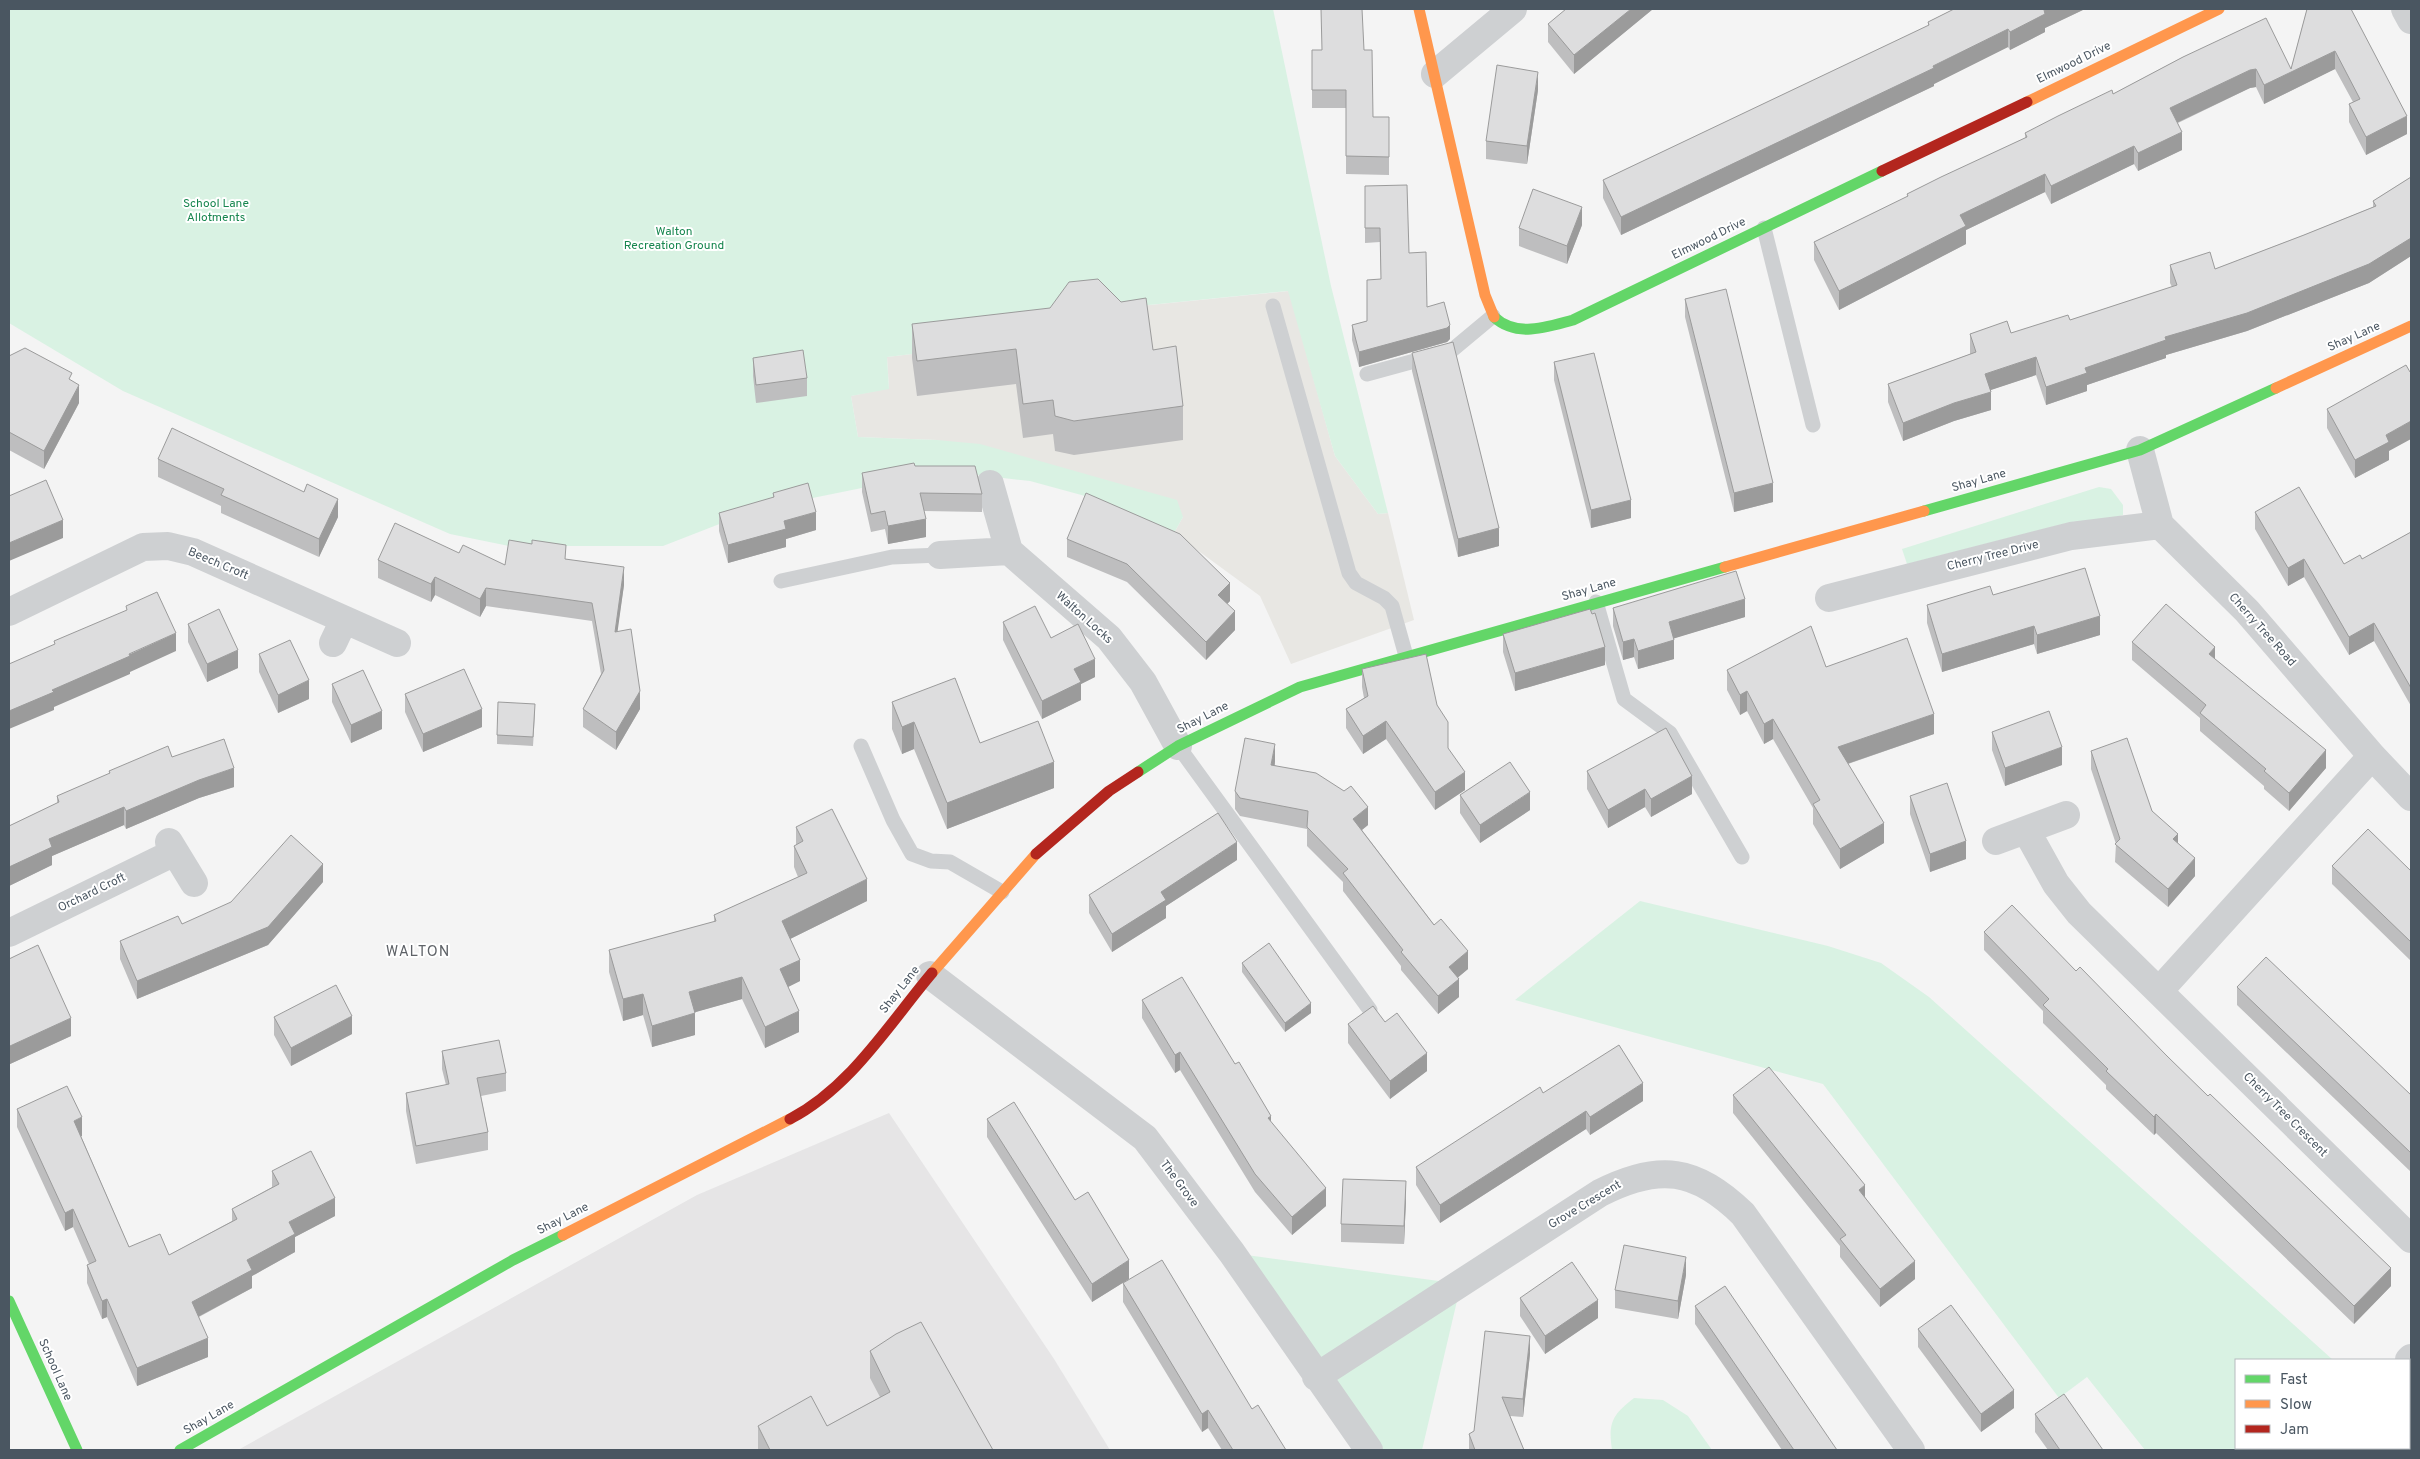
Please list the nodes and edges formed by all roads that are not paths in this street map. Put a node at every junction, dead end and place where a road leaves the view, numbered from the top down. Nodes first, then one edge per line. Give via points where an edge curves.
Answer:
1 (1419, 9) edge
2 (1513, 9) edge
3 (2219, 9) edge
4 (2405, 9) edge
5 (2411, 20) edge
6 (1435, 74) junction
7 (1764, 228) junction
8 (1273, 306) dead end
9 (1493, 316) junction
10 (2411, 326) edge
11 (1367, 374) dead end
12 (1813, 425) dead end
13 (2140, 450) junction
14 (990, 484) dead end
15 (2160, 526) junction
16 (1009, 551) junction
17 (940, 555) joint
18 (781, 581) dead end
19 (1829, 598) dead end
20 (1596, 602) junction
21 (9, 612) edge
22 (397, 644) dead end
23 (1406, 656) junction
24 (861, 746) dead end
25 (1178, 746) junction
26 (2372, 756) junction
27 (2411, 797) edge
28 (2066, 816) dead end
29 (2026, 830) junction
30 (1996, 841) dead end
31 (1742, 857) dead end
32 (194, 883) dead end
33 (1002, 892) junction
34 (9, 933) edge
35 (930, 975) junction
36 (2159, 991) junction
37 (1370, 1010) edge
38 (2411, 1239) edge
39 (9, 1301) edge
40 (1316, 1376) junction
41 (77, 1450) edge
42 (180, 1450) edge
43 (1369, 1450) edge
44 (1912, 1450) edge

1 - 6 main road
2 - 6 street
3 - 7 main road, Elmwood Drive
4 - 5 street
6 - 9 main road via 1485,295
7 - 9 main road, Elmwood Drive via 1573,320 1527,330 1502,324
7 - 12 lane
8 - 23 lane via 1348,573 1356,583 1392,606
9 - 11 lane via 1451,351
10 - 13 main road, Shay Lane
13 - 15 street
13 - 20 main road, Shay Lane
14 - 16 street
15 - 19 street, Cherry Tree Drive via 2071,536
15 - 26 street, Cherry Tree Road via 2247,611
16 - 17 street
16 - 25 street, Walton Locks via 1109,638 1143,682
17 - 18 lane via 892,557
20 - 23 main road, Shay Lane
20 - 31 lane via 1624,699 1670,733
21 - 22 street, Beech Croft via 143,547 168,546 193,552 338,632
23 - 25 main road, Shay Lane via 1300,688
24 - 33 lane via 893,820 912,854 931,861 950,862
25 - 33 main road, Shay Lane via 1083,811 1030,860
25 - 37 lane
26 - 27 street, Cherry Tree Road
26 - 36 street
28 - 29 street
29 - 30 street
29 - 36 street, Cherry Tree Crescent via 2056,884 2079,914
32 - 34 street, Orchard Croft via 172,847
33 - 35 main road, Shay Lane
35 - 40 street, The Grove via 1145,1138 1232,1253
35 - 42 main road, Shay Lane via 859,1064 824,1096 798,1114 514,1260
36 - 38 street, Cherry Tree Crescent
39 - 41 main road, School Lane
40 - 43 street, The Grove
40 - 44 street, Grove Crescent via 1600,1193 1648,1174 1676,1174 1700,1181 1723,1194 1743,1214

